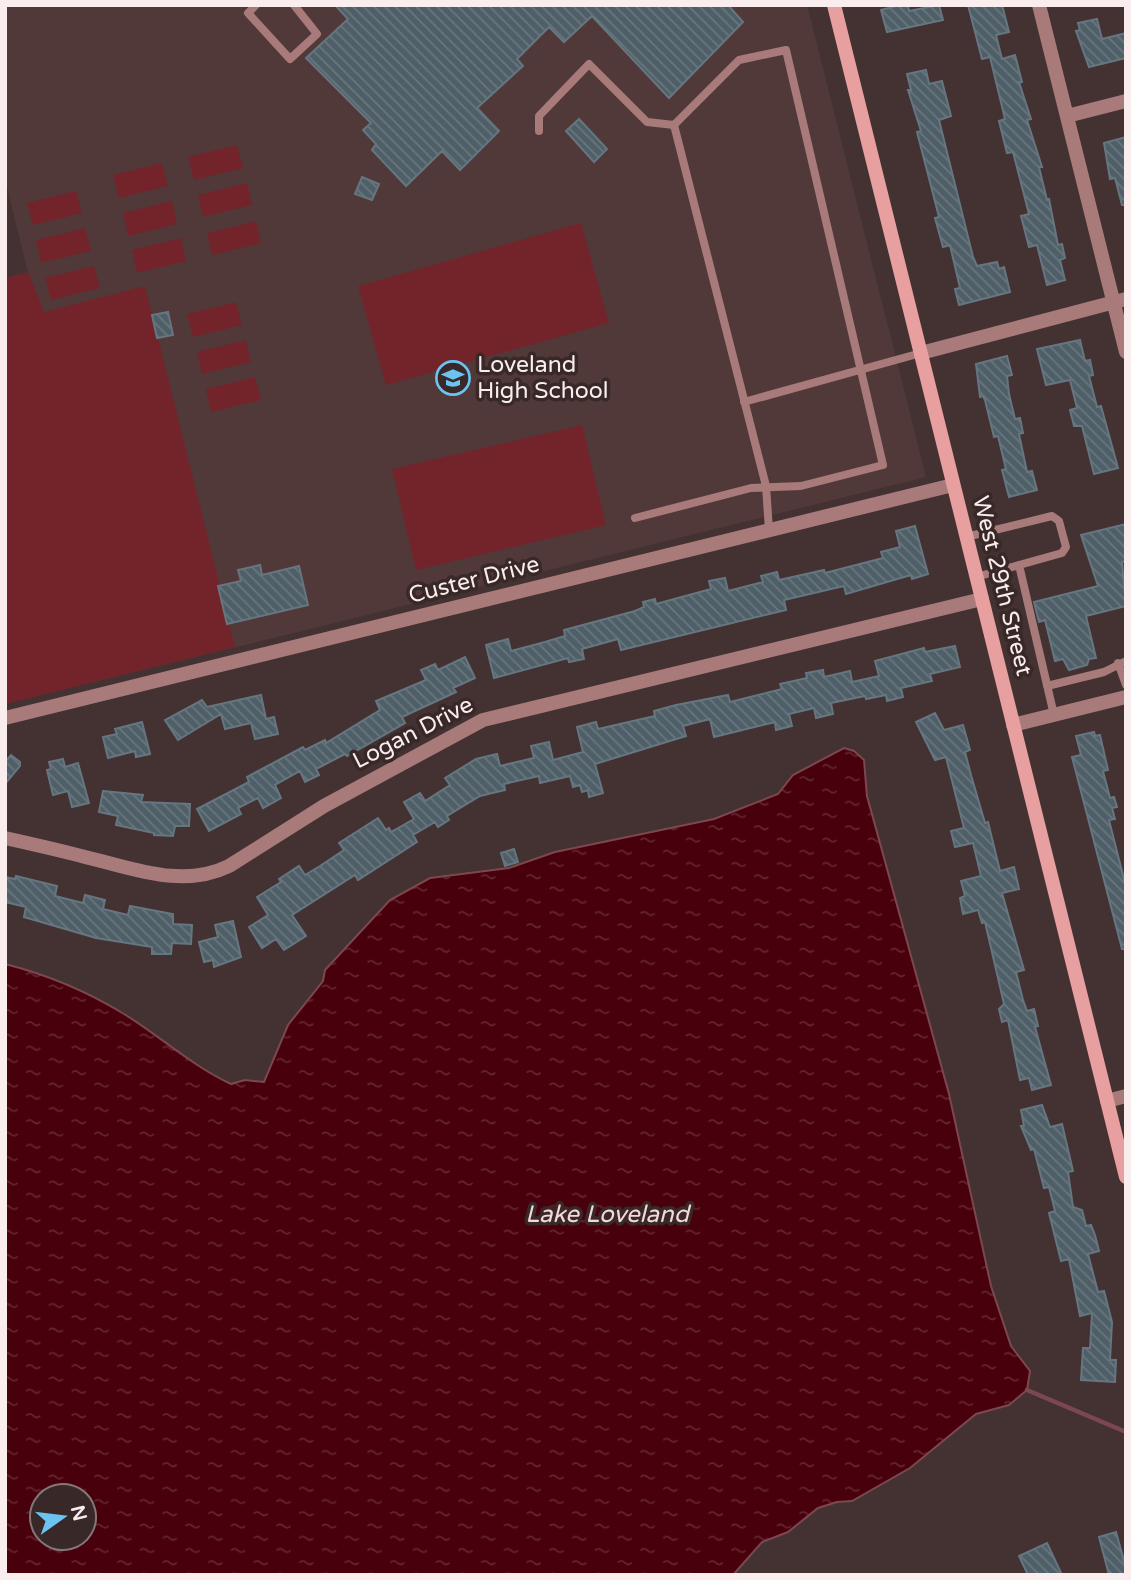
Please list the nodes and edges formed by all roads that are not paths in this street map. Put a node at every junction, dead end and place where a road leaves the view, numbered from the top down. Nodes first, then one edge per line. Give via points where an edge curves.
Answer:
1 (256, 5) edge
2 (294, 5) edge
3 (834, 5) edge
4 (1039, 5) edge
5 (1126, 101) edge
6 (1067, 116) junction
7 (674, 125) junction
8 (539, 131) dead end
9 (1119, 300) edge
10 (1126, 352) edge
11 (921, 353) junction
12 (860, 369) junction
13 (744, 402) junction
14 (953, 485) junction
15 (766, 486) junction
16 (635, 518) dead end
17 (769, 530) junction
18 (966, 537) junction
19 (1019, 565) junction
20 (976, 577) junction
21 (982, 599) junction
22 (1122, 662) edge
23 (1126, 685) edge
24 (1047, 686) junction
25 (1126, 697) edge
26 (1054, 715) junction
27 (5, 718) edge
28 (1013, 725) junction
29 (5, 838) edge
30 (1126, 1096) edge
31 (1107, 1101) junction
32 (1126, 1177) edge

1 - 2 lane via 248,13 290,59 317,34
3 - 11 main road, West 29th Street
4 - 6 street
5 - 6 street
6 - 9 street
7 - 8 lane via 647,122 589,64 539,116
7 - 12 lane via 738,60 786,50
7 - 13 lane
9 - 10 street
9 - 11 street
11 - 12 lane
11 - 14 main road, West 29th Street
12 - 13 lane
12 - 15 lane via 883,465 801,486
13 - 15 lane
14 - 17 street, Custer Drive
14 - 18 main road, West 29th Street
15 - 16 lane
15 - 17 lane
17 - 27 street, Custer Drive
18 - 19 lane via 1052,516 1059,521 1066,547 1062,554
18 - 20 main road, West 29th Street
19 - 20 lane
19 - 24 lane
20 - 21 main road, West 29th Street
21 - 28 main road, West 29th Street
21 - 29 street, Logan Drive via 483,720 214,872 160,876
22 - 23 lane
22 - 24 lane via 1104,672
24 - 26 lane
25 - 26 street
26 - 28 street
28 - 31 main road, West 29th Street
30 - 31 street
31 - 32 main road, West 29th Street

